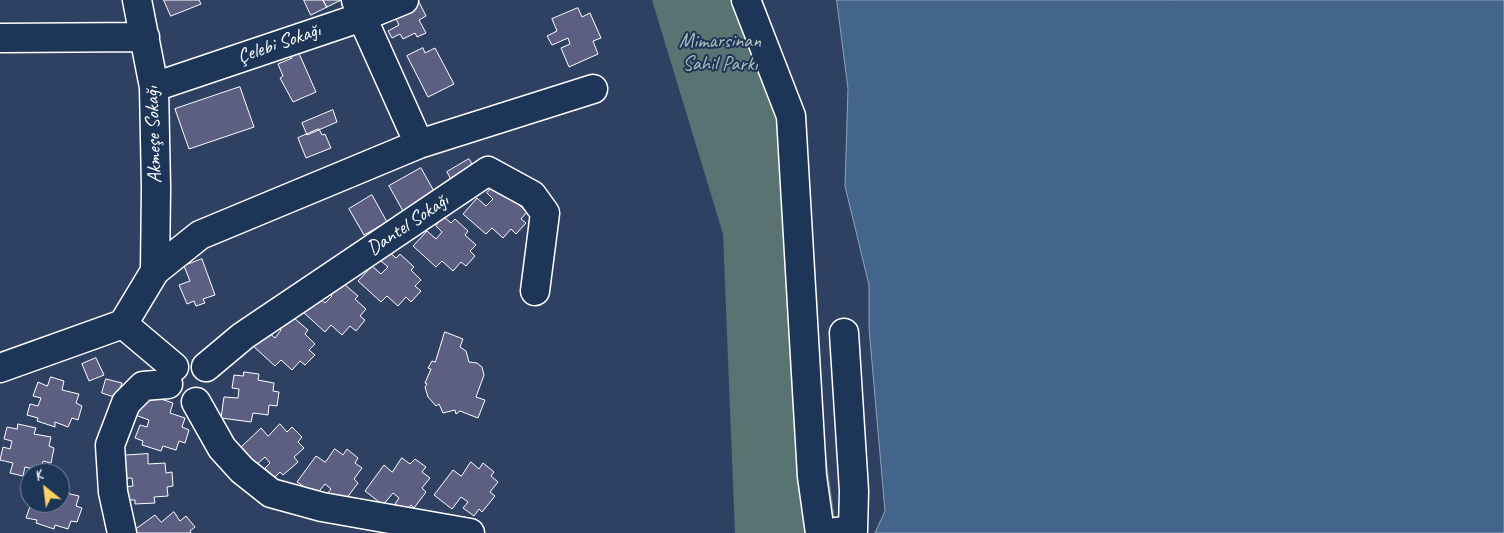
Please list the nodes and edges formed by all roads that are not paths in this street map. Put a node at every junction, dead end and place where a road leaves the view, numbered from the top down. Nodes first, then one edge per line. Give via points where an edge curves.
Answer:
1 (137, 0) edge
2 (404, 0) edge
3 (746, 0) edge
4 (359, 8) edge
5 (145, 37) junction
6 (0, 38) edge
7 (154, 86) junction
8 (593, 89) dead end
9 (419, 144) junction
10 (155, 271) junction
11 (534, 291) dead end
12 (123, 324) junction
13 (844, 333) dead end
14 (206, 367) junction
15 (0, 368) edge
16 (171, 376) junction
17 (196, 402) junction
18 (122, 533) edge
19 (470, 533) edge
20 (820, 533) edge
21 (829, 533) edge

1 - 5 street, Akmeşe Sokağı
2 - 4 street, Çelebi Sokağı
3 - 20 street via 791,116 812,476
4 - 7 street, Çelebi Sokağı
4 - 9 street
5 - 6 street
5 - 7 street, Akmeşe Sokağı
7 - 10 street, Akmeşe Sokağı
8 - 9 street
9 - 10 street via 200,235
10 - 12 street
11 - 14 street, Dantel Sokağı via 545,213 532,195 488,172 243,336
12 - 15 street
12 - 16 street
13 - 21 street via 854,491 853,530
14 - 16 street via 186,359 180,362
14 - 17 street via 211,384
16 - 17 street via 171,392 176,398
16 - 18 street via 143,386 126,403 110,446 113,492
17 - 19 street via 222,448 242,470 271,493 322,507

